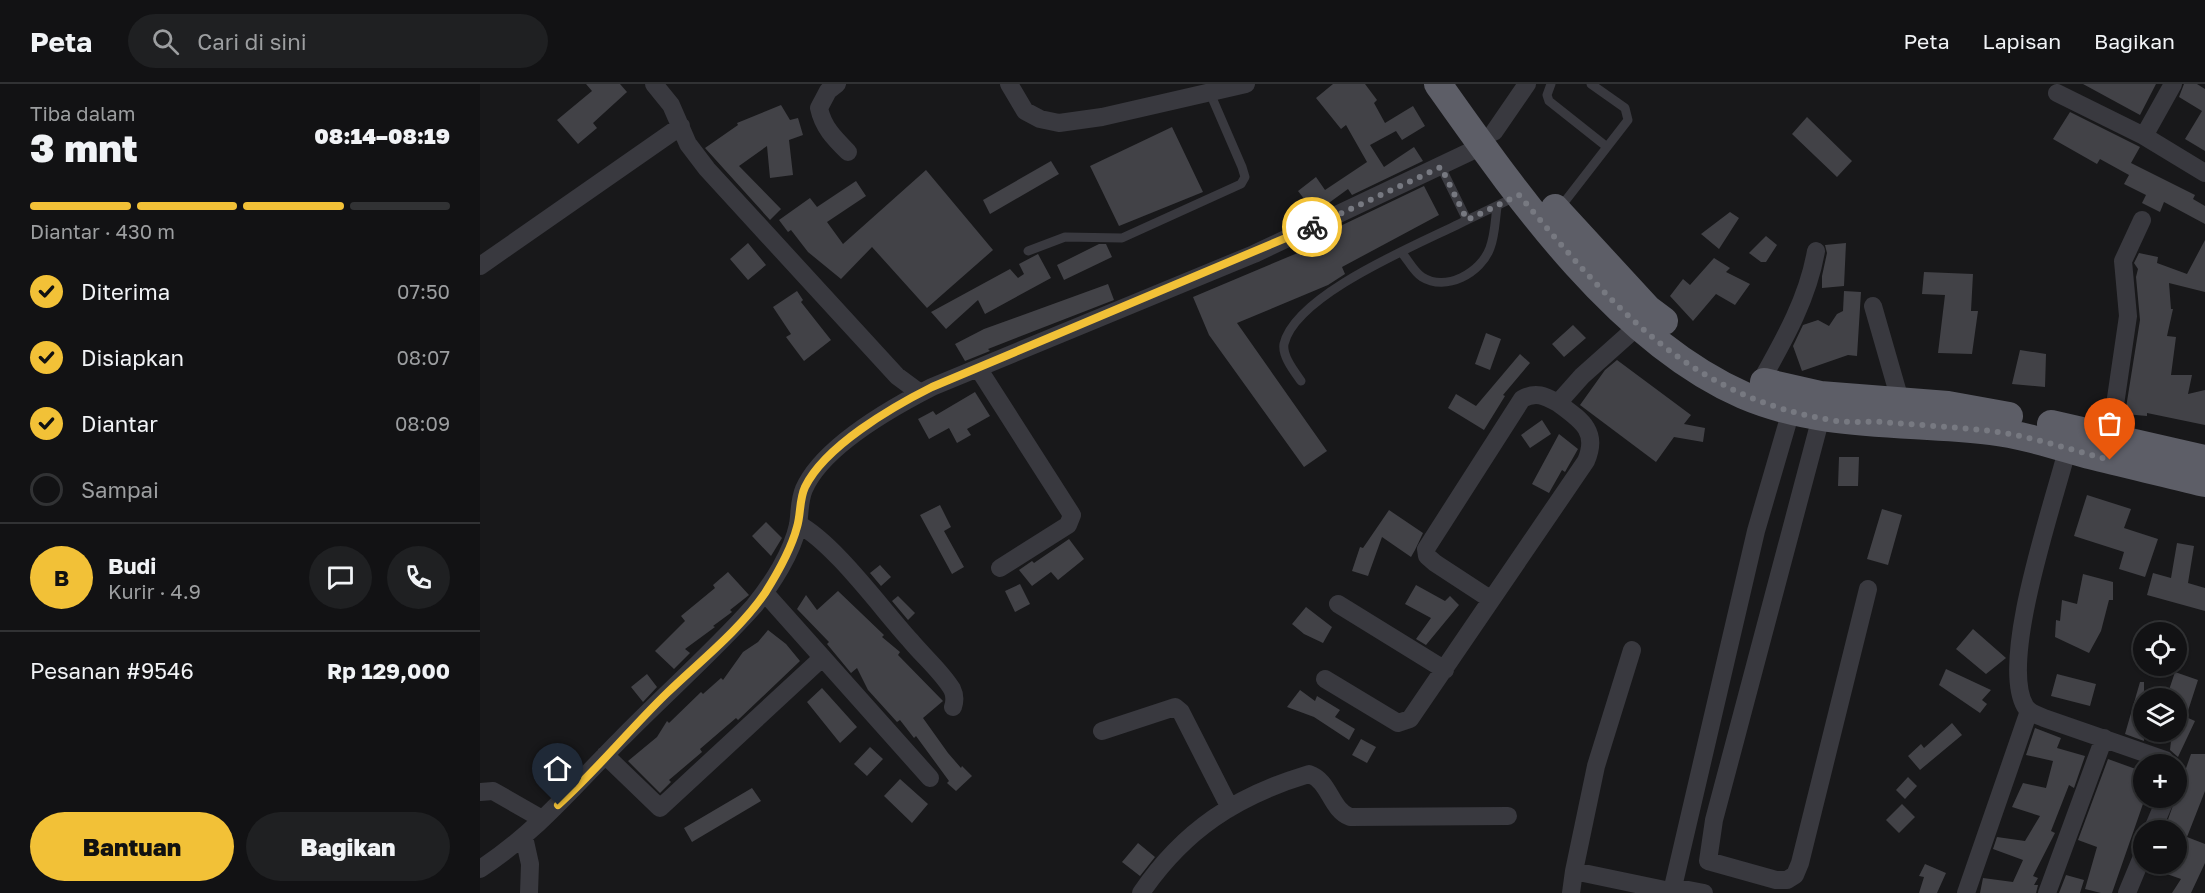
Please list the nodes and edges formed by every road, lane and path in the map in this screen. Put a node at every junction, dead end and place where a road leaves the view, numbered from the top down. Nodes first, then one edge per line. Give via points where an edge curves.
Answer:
1 (654, 84) edge
2 (837, 84) edge
3 (1009, 84) edge
4 (1246, 84) edge
5 (1438, 84) edge
6 (1461, 84) edge
7 (1527, 84) edge
8 (1551, 84) edge
9 (1591, 84) edge
10 (2173, 84) edge
11 (1210, 93) junction
12 (2057, 93) dead end
13 (681, 126) junction
14 (2144, 136) junction
15 (1488, 139) junction
16 (1607, 147) junction
17 (848, 152) dead end
18 (1441, 167) junction
19 (2205, 173) edge
20 (1508, 201) junction
21 (1558, 211) junction
22 (1467, 220) junction
23 (2142, 220) dead end
24 (1028, 251) dead end
25 (1816, 251) dead end
26 (1402, 253) junction
27 (480, 266) edge
28 (1873, 306) dead end
29 (1638, 326) junction
30 (978, 368) junction
31 (1300, 381) dead end
32 (1761, 381) junction
33 (920, 393) junction
34 (1900, 400) junction
35 (1558, 403) junction
36 (1791, 411) junction
37 (1821, 417) junction
38 (2110, 439) junction
39 (2070, 440) junction
40 (2205, 459) edge
41 (2205, 483) edge
42 (798, 524) junction
43 (1000, 568) dead end
44 (1868, 589) dead end
45 (765, 593) junction
46 (1490, 599) junction
47 (1338, 604) dead end
48 (1632, 650) dead end
49 (822, 658) junction
50 (1445, 670) junction
51 (1325, 679) dead end
52 (953, 707) dead end
53 (2029, 711) junction
54 (1102, 731) dead end
55 (2104, 738) junction
56 (2148, 754) edge
57 (605, 755) junction
58 (930, 778) dead end
59 (480, 792) edge
60 (1230, 808) junction
61 (1508, 816) dead end
62 (542, 819) junction
63 (524, 837) junction
64 (1708, 861) junction
65 (480, 869) edge
66 (1574, 871) junction
67 (2135, 874) edge
68 (1786, 887) edge
69 (1667, 890) edge
70 (528, 893) edge
71 (1141, 893) edge
72 (1571, 893) edge
73 (1705, 893) edge
74 (1966, 893) edge
75 (2047, 893) edge
76 (2127, 893) edge

1 - 13 street
2 - 17 street via 819,108 829,132
3 - 11 street via 1025,111 1059,123
4 - 11 street
5 - 15 highway
6 - 15 highway
7 - 15 street
8 - 16 lane via 1547,95 1550,101
9 - 16 lane via 1628,114 1628,120
10 - 14 street
11 - 24 lane via 1242,167 1245,177 1241,184 1122,238 1065,237
12 - 14 street
13 - 27 street
13 - 33 street via 688,144 707,169 897,376
14 - 19 street
15 - 18 street
15 - 20 highway
15 - 21 highway
16 - 21 lane
18 - 22 lane
18 - 30 street via 1254,254
20 - 22 lane
20 - 26 lane via 1490,250 1479,265 1457,280 1436,284 1420,276
20 - 29 highway
21 - 32 highway via 1648,309 1705,352
22 - 26 lane
23 - 38 street via 2123,261 2128,316
25 - 32 street via 1794,320
26 - 31 lane via 1316,302 1291,328 1284,346 1288,362
28 - 34 street
29 - 35 street
29 - 36 highway via 1702,373 1743,395
30 - 33 street
30 - 43 street via 1071,515 1068,525
32 - 34 highway via 1797,392
33 - 42 street via 858,433 818,466 801,497
34 - 39 highway via 1948,405
35 - 46 street via 1586,427 1591,448
35 - 46 street via 1541,394 1522,399 1426,549 1435,563
36 - 37 highway
36 - 69 street via 1756,531
37 - 39 highway
37 - 64 street via 1714,820
38 - 39 highway
38 - 40 highway
39 - 41 highway
39 - 53 street via 2021,633 2019,681
42 - 45 street
42 - 52 street via 832,552 931,664 952,689
44 - 68 street via 1800,863
45 - 49 street
45 - 57 street
46 - 50 street
47 - 50 street
48 - 66 street via 1596,766
49 - 57 street via 660,808
49 - 58 street
50 - 51 street via 1410,719 1402,723
53 - 55 street
53 - 74 street
54 - 60 street via 1174,707 1181,712
55 - 56 street
55 - 75 street
57 - 62 street via 574,791
59 - 62 street via 493,791
60 - 61 street via 1309,774 1321,781 1342,814 1350,817
60 - 71 street via 1186,838
62 - 63 street
63 - 65 street
63 - 70 street via 530,864
64 - 68 street via 1776,880
64 - 73 street
66 - 69 street
66 - 72 street
67 - 76 street
69 - 73 street

